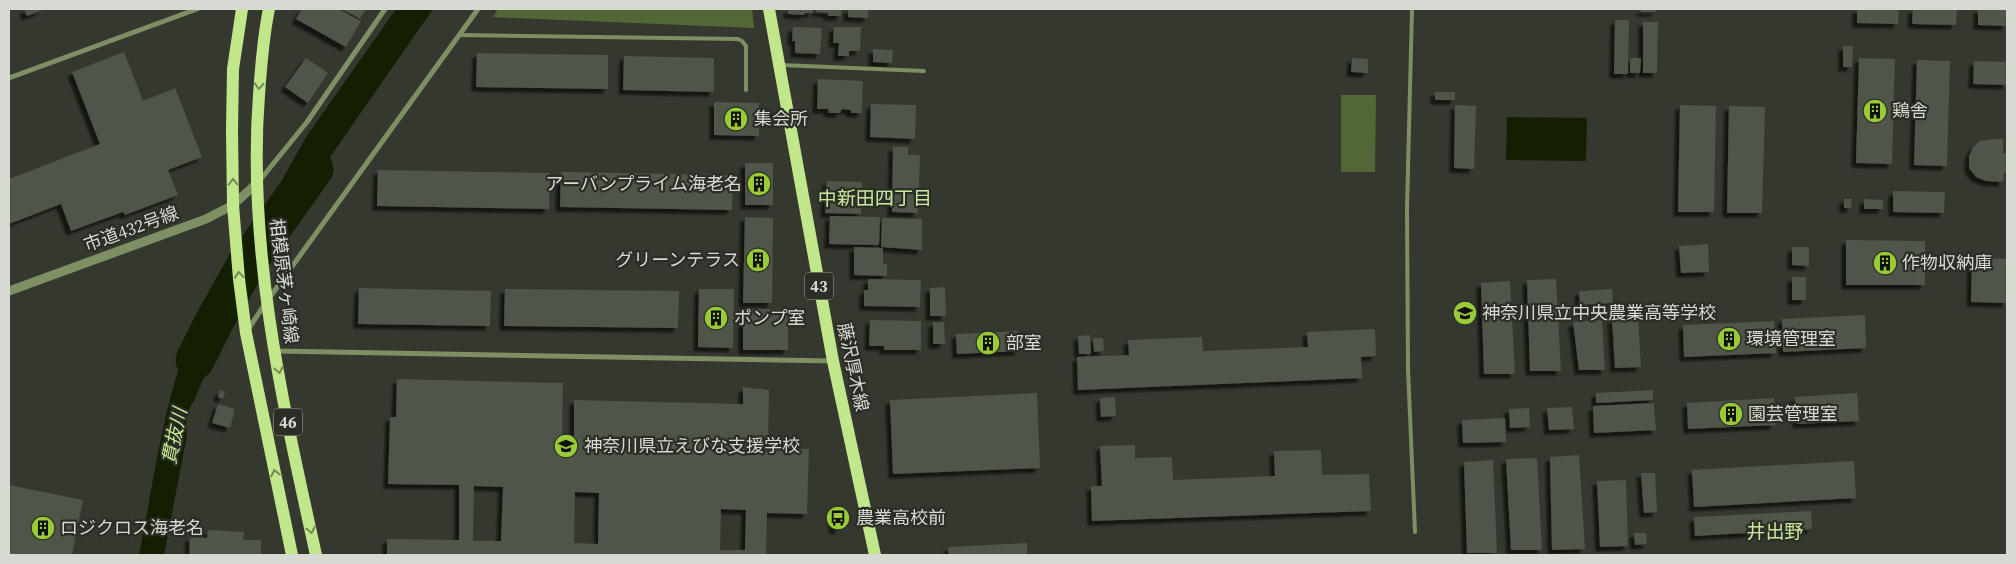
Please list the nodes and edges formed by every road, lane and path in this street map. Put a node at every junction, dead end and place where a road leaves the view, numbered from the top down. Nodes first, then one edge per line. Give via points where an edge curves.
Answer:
1 (197, 9) edge
2 (242, 9) edge
3 (269, 9) edge
4 (385, 9) edge
5 (478, 9) edge
6 (769, 9) edge
7 (1412, 9) edge
8 (460, 35) junction
9 (779, 65) junction
10 (924, 71) dead end
11 (9, 78) edge
12 (746, 90) dead end
13 (256, 184) junction
14 (234, 205) junction
15 (9, 291) edge
16 (267, 294) junction
17 (246, 333) junction
18 (275, 351) junction
19 (833, 361) junction
20 (1415, 532) dead end
21 (292, 555) edge
22 (316, 555) edge
23 (875, 555) edge

1 - 11 street
14 -> 2 main road, 46 via 234,69
3 -> 13 main road, 相模原茅ヶ崎線 / 46 via 263,37
4 - 13 street via 307,122
5 - 8 street
6 - 9 main road, 藤沢厚木線 / 43
7 - 20 lane via 1407,208 1408,369
8 - 12 lane via 738,39 746,46
8 - 16 street
9 - 10 lane
9 - 19 main road, 藤沢厚木線 / 43
13 - 14 street, 市道432号線
13 - 16 main road, 相模原茅ヶ崎線 / 46
14 - 15 street, 市道432号線 via 206,219
17 -> 14 main road, 46
16 - 17 street
16 - 18 main road, 相模原茅ヶ崎線 / 46
21 -> 17 main road, 46
18 - 19 street
18 -> 22 main road, 相模原茅ヶ崎線 / 46
19 - 23 main road, 藤沢厚木線 / 43

